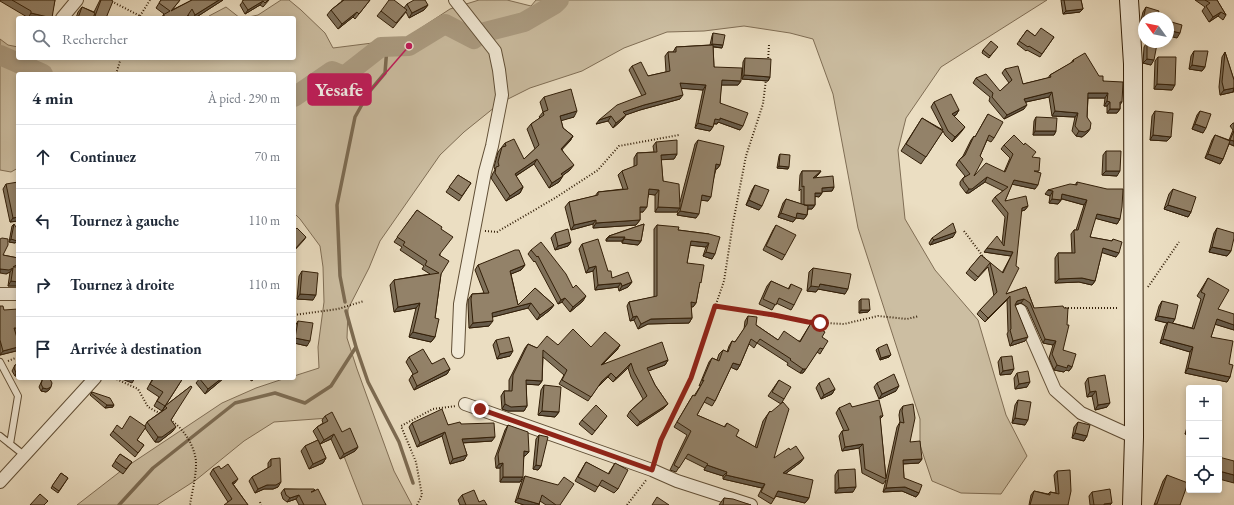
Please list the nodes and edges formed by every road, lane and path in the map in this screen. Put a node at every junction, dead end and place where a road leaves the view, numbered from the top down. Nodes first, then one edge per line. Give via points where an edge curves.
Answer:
1 (77, 0) edge
2 (109, 0) edge
3 (150, 0) edge
4 (455, 0) edge
5 (1129, 0) edge
6 (64, 16) edge
7 (138, 16) edge
8 (141, 16) edge
9 (769, 45) dead end
10 (120, 60) edge
11 (767, 67) edge
12 (117, 72) edge
13 (766, 75) edge
14 (679, 135) dead end
15 (474, 231) junction
16 (964, 231) dead end
17 (1179, 242) dead end
18 (989, 264) edge
19 (1146, 290) dead end
20 (0, 294) edge
21 (16, 294) edge
22 (364, 301) dead end
23 (715, 306) junction
24 (1057, 308) edge
25 (1134, 308) junction
26 (1020, 310) dead end
27 (296, 315) edge
28 (919, 316) dead end
29 (458, 352) dead end
30 (16, 358) edge
31 (1, 363) edge
32 (93, 380) edge
33 (118, 380) edge
34 (465, 404) joint
35 (0, 436) edge
36 (1134, 438) junction
37 (10, 444) junction
38 (24, 455) junction
39 (652, 470) junction
40 (0, 482) edge
41 (190, 505) edge
42 (417, 505) edge
43 (627, 505) edge
44 (751, 505) edge
45 (1132, 505) edge

1 - 6 street
2 - 7 path
3 - 8 path
4 - 15 street via 495,51 502,95
5 - 25 street via 1133,64
9 - 11 path
10 - 12 path
13 - 23 path via 763,104 746,156 724,281
14 - 15 path via 619,146 598,170 497,232
15 - 29 street via 460,304
16 - 18 path
17 - 19 path
20 - 21 street
22 - 27 path via 338,309
23 - 28 path via 808,322 844,324 878,316 907,319
23 - 39 path via 691,378 661,440
24 - 25 path
25 - 36 street
26 - 36 street via 1055,390 1081,413
30 - 31 path
31 - 37 lane via 18,396
32 - 38 street
33 - 41 path via 138,389 148,407 177,424 189,440 196,464
34 - 39 street
34 - 42 path via 433,409 401,426 416,462 422,495
35 - 37 lane
36 - 45 street
37 - 38 lane
38 - 40 street
39 - 43 path
39 - 44 street via 677,481

